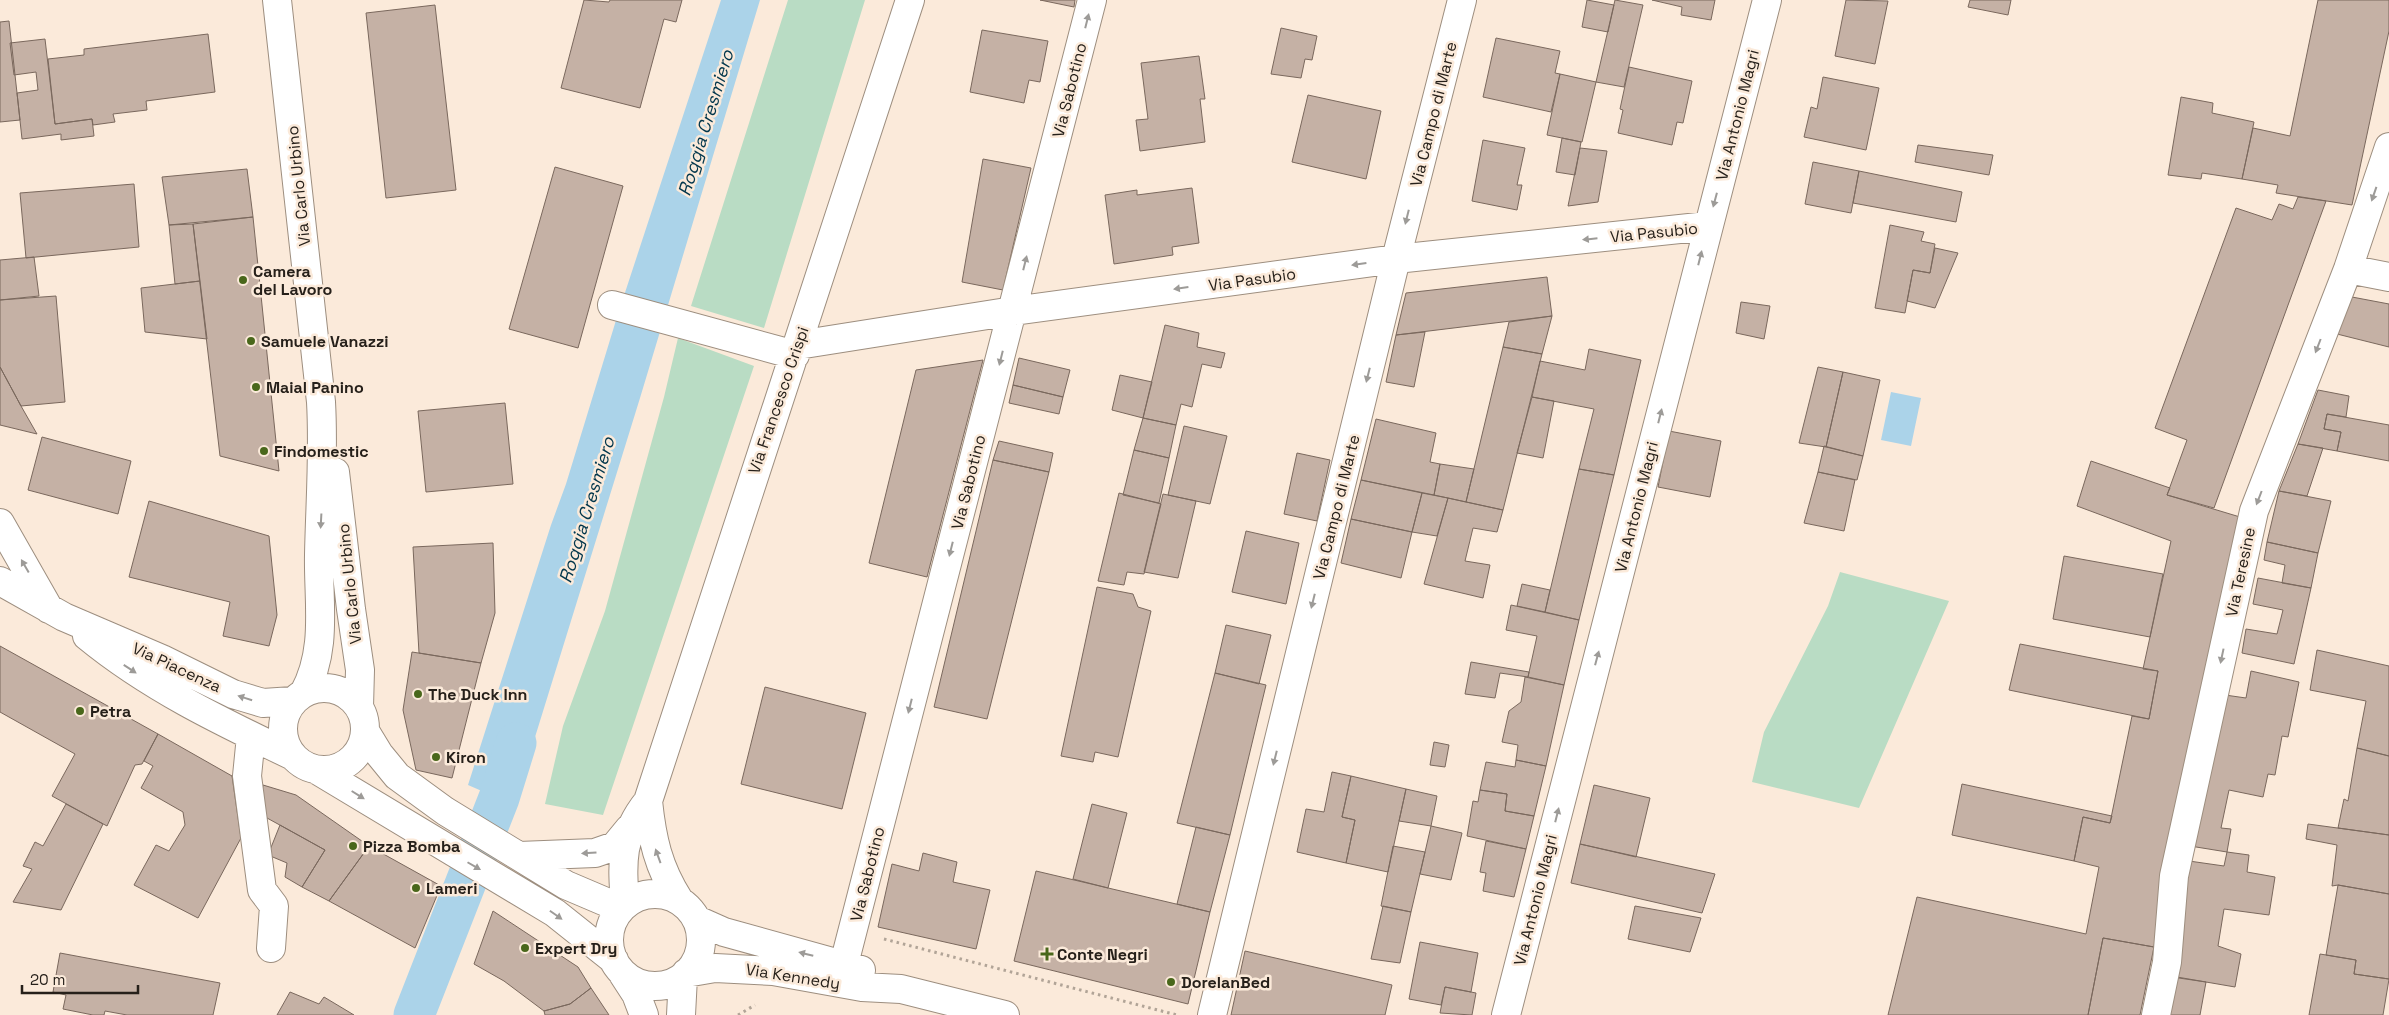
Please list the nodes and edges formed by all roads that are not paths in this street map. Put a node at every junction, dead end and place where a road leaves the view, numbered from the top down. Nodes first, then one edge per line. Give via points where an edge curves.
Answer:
1 (277, 0) edge
2 (910, 0) edge
3 (1092, 0) edge
4 (1462, 0) edge
5 (1767, 0) edge
6 (2389, 147) edge
7 (1708, 226) junction
8 (1396, 259) junction
9 (2348, 269) junction
10 (2389, 277) edge
11 (612, 305) dead end
12 (1013, 311) junction
13 (796, 350) junction
14 (321, 402) junction
15 (0, 523) edge
16 (0, 581) edge
17 (57, 613) junction
18 (298, 697) junction
19 (362, 719) junction
20 (251, 736) junction
21 (293, 756) junction
22 (317, 770) junction
23 (648, 801) junction
24 (629, 829) junction
25 (519, 856) junction
26 (679, 900) junction
27 (622, 906) junction
28 (697, 920) junction
29 (272, 948) dead end
30 (844, 964) junction
31 (619, 967) junction
32 (685, 975) junction
33 (901, 989) junction
34 (644, 1015) edge
35 (681, 1015) edge
36 (1005, 1015) edge
37 (1212, 1015) edge
38 (1506, 1015) edge
39 (2156, 1015) edge

1 - 14 street, Via Carlo Urbino
2 - 13 street, Via Francesco Crispi
12 -> 3 street, Via Sabotino
4 -> 8 street, Via Campo di Marte
5 -> 7 street, Via Antonio Magri
6 -> 9 street, Via Teresine
7 -> 8 street, Via Pasubio
38 -> 7 street, Via Antonio Magri
8 -> 12 street, Via Pasubio
8 -> 37 street, Via Campo di Marte
9 - 10 street
9 -> 39 street, Via Teresine via 2254,511 2174,876 2167,962
11 - 13 street via 686,326
12 - 13 street, Via Pasubio
12 -> 30 street, Via Sabotino
13 - 23 street, Via Francesco Crispi
14 -> 18 street, Via Carlo Urbino via 320,648 314,672
14 - 19 street, Via Carlo Urbino via 340,508 361,680
17 -> 15 street
16 - 17 street, Via Piacenza
18 -> 17 street, Via Piacenza via 263,703 249,700
17 -> 20 street, Via Piacenza via 146,680
18 - 19 street via 323,687 336,689 348,695
18 - 21 street via 283,718 285,745
19 - 22 street via 362,745 355,756 344,765
19 - 25 street via 379,754 397,776 445,811
20 - 21 street, Via Piacenza
20 - 29 street via 247,776 262,890 274,906
21 - 22 street
22 -> 31 street via 555,913
23 - 24 street
26 -> 23 street via 668,882 652,840
24 -> 25 street via 615,846 595,853
24 - 27 street
25 - 27 street via 566,885
26 - 27 street via 649,893
26 - 28 street
27 - 31 street via 612,922 608,938 610,954
30 -> 28 street, Via Kennedy via 724,932
28 - 32 street via 701,938 699,952
30 - 33 street, Via Kennedy
31 - 32 street via 641,984 656,986
31 - 34 street via 636,994
32 - 33 street, Via Kennedy via 715,968 741,967
32 - 35 street
33 - 36 street, Via Kennedy

